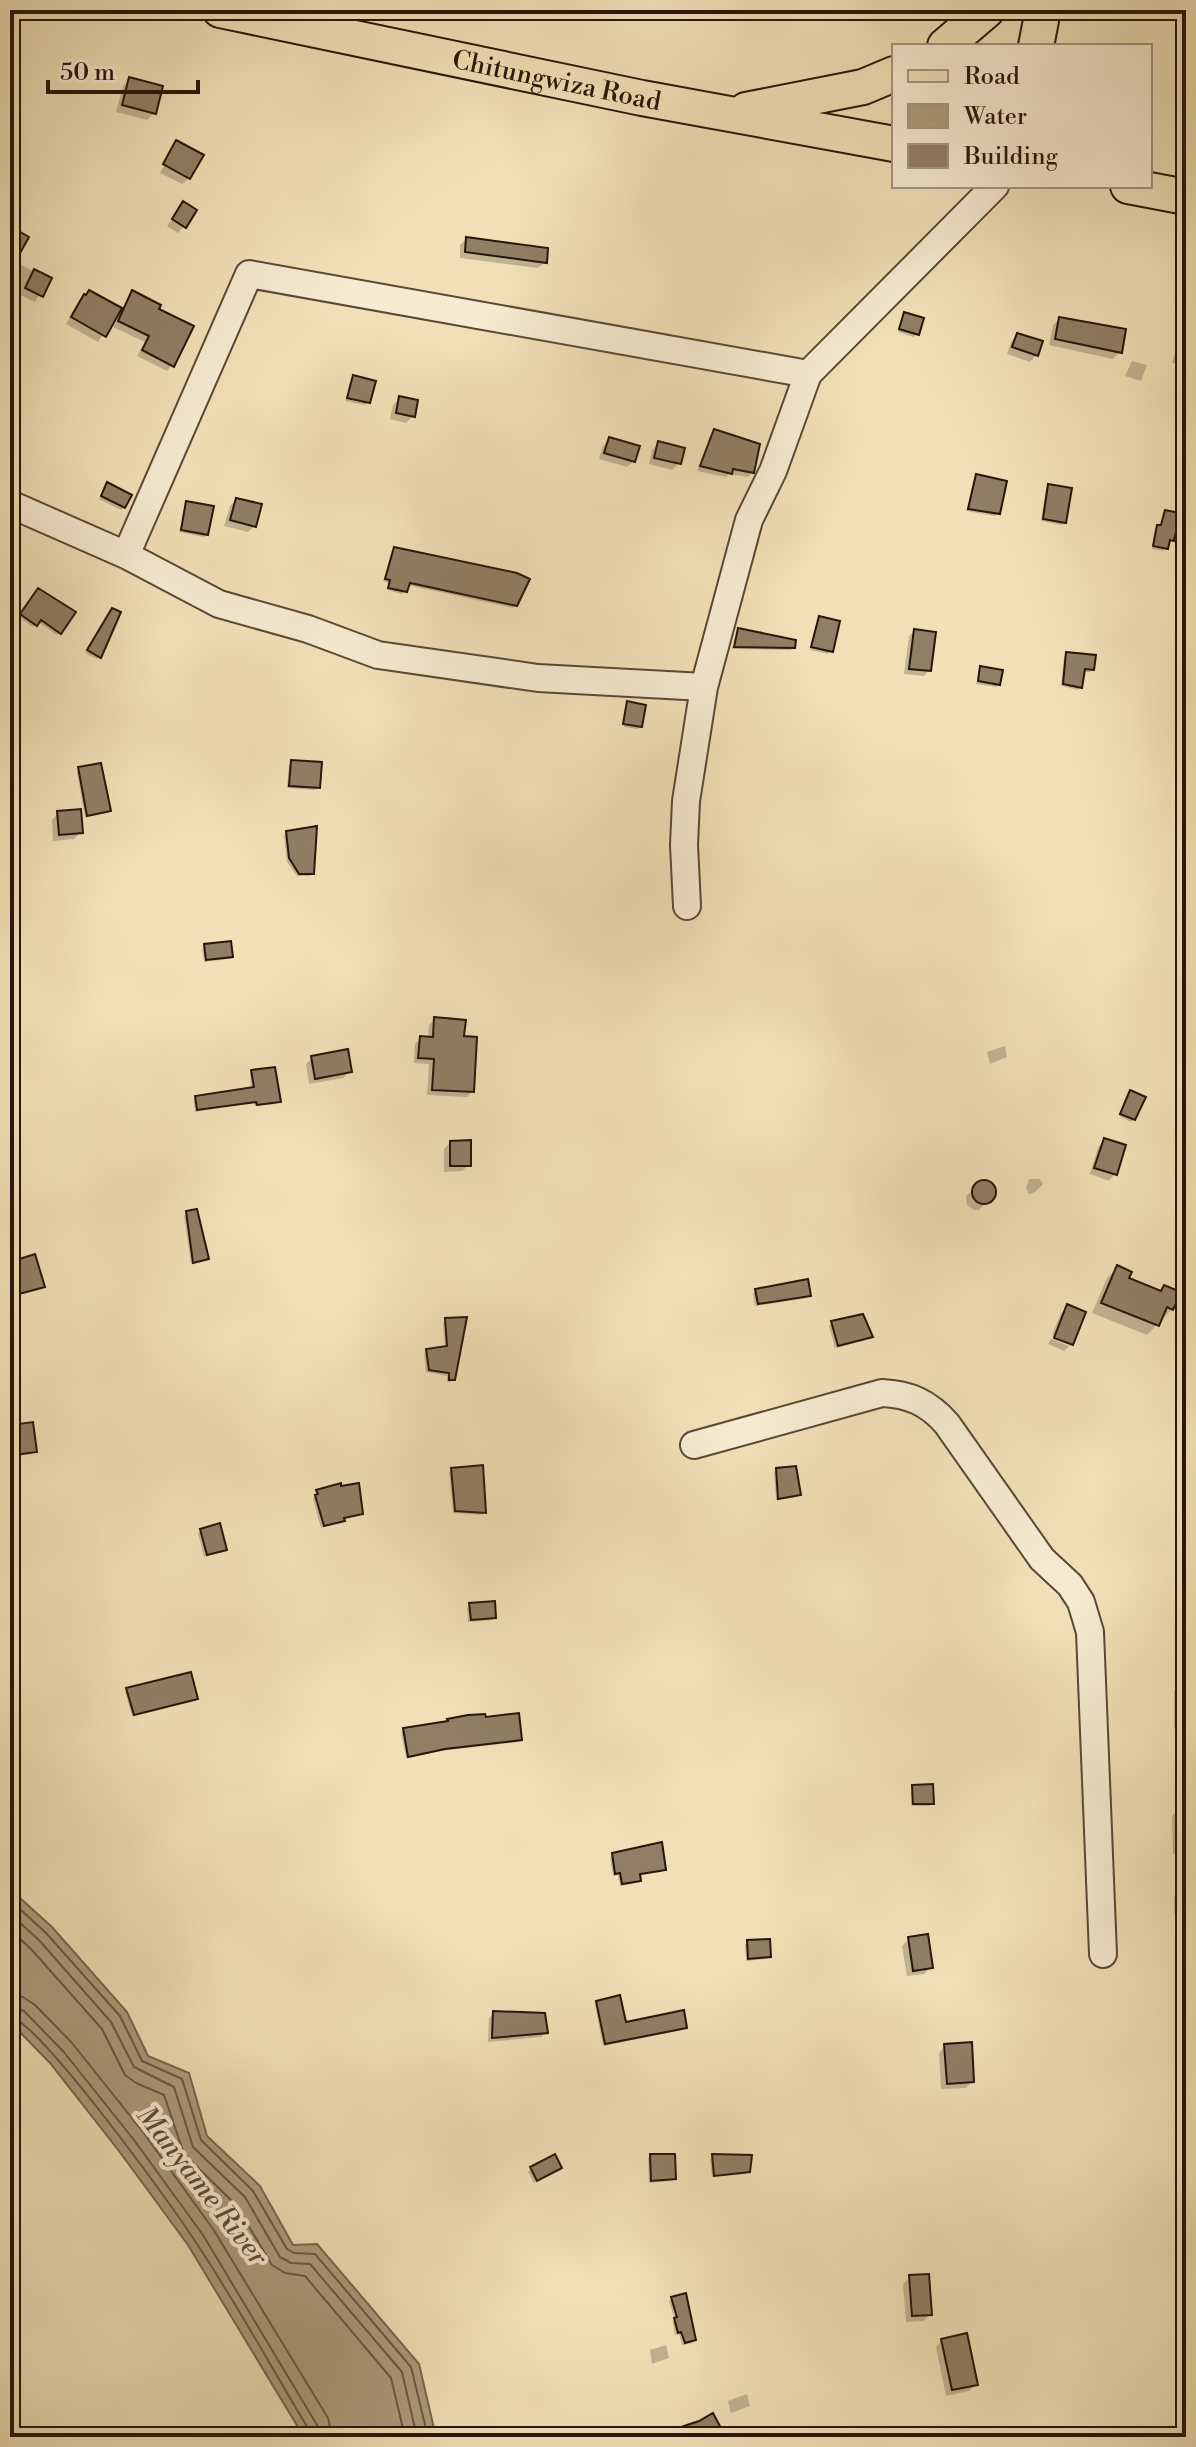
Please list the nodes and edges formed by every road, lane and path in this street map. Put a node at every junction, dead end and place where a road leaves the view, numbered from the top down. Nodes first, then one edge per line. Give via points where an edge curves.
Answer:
1 (220, 10) edge
2 (987, 10) edge
3 (1043, 10) edge
4 (947, 44) edge
5 (1036, 44) edge
6 (892, 75) edge
7 (726, 114) junction
8 (892, 144) edge
9 (993, 188) edge
10 (1139, 188) edge
11 (1186, 197) edge
12 (808, 374) junction
13 (10, 504) edge
14 (126, 555) junction
15 (704, 687) junction
16 (687, 906) dead end
17 (694, 1445) dead end
18 (1103, 1954) dead end

1 - 7 main road, Chitungwiza Road
2 - 4 main road
3 - 5 main road
6 - 7 main road via 863,87
7 - 8 main road, Chitungwiza Road
9 - 12 street
10 - 11 main road
12 - 14 street via 249,274
12 - 15 street via 749,520
13 - 14 street
14 - 15 street via 219,604 378,655 538,678
15 - 16 street via 686,801
17 - 18 street via 882,1393 911,1397 947,1424 1042,1559 1070,1585 1090,1632

